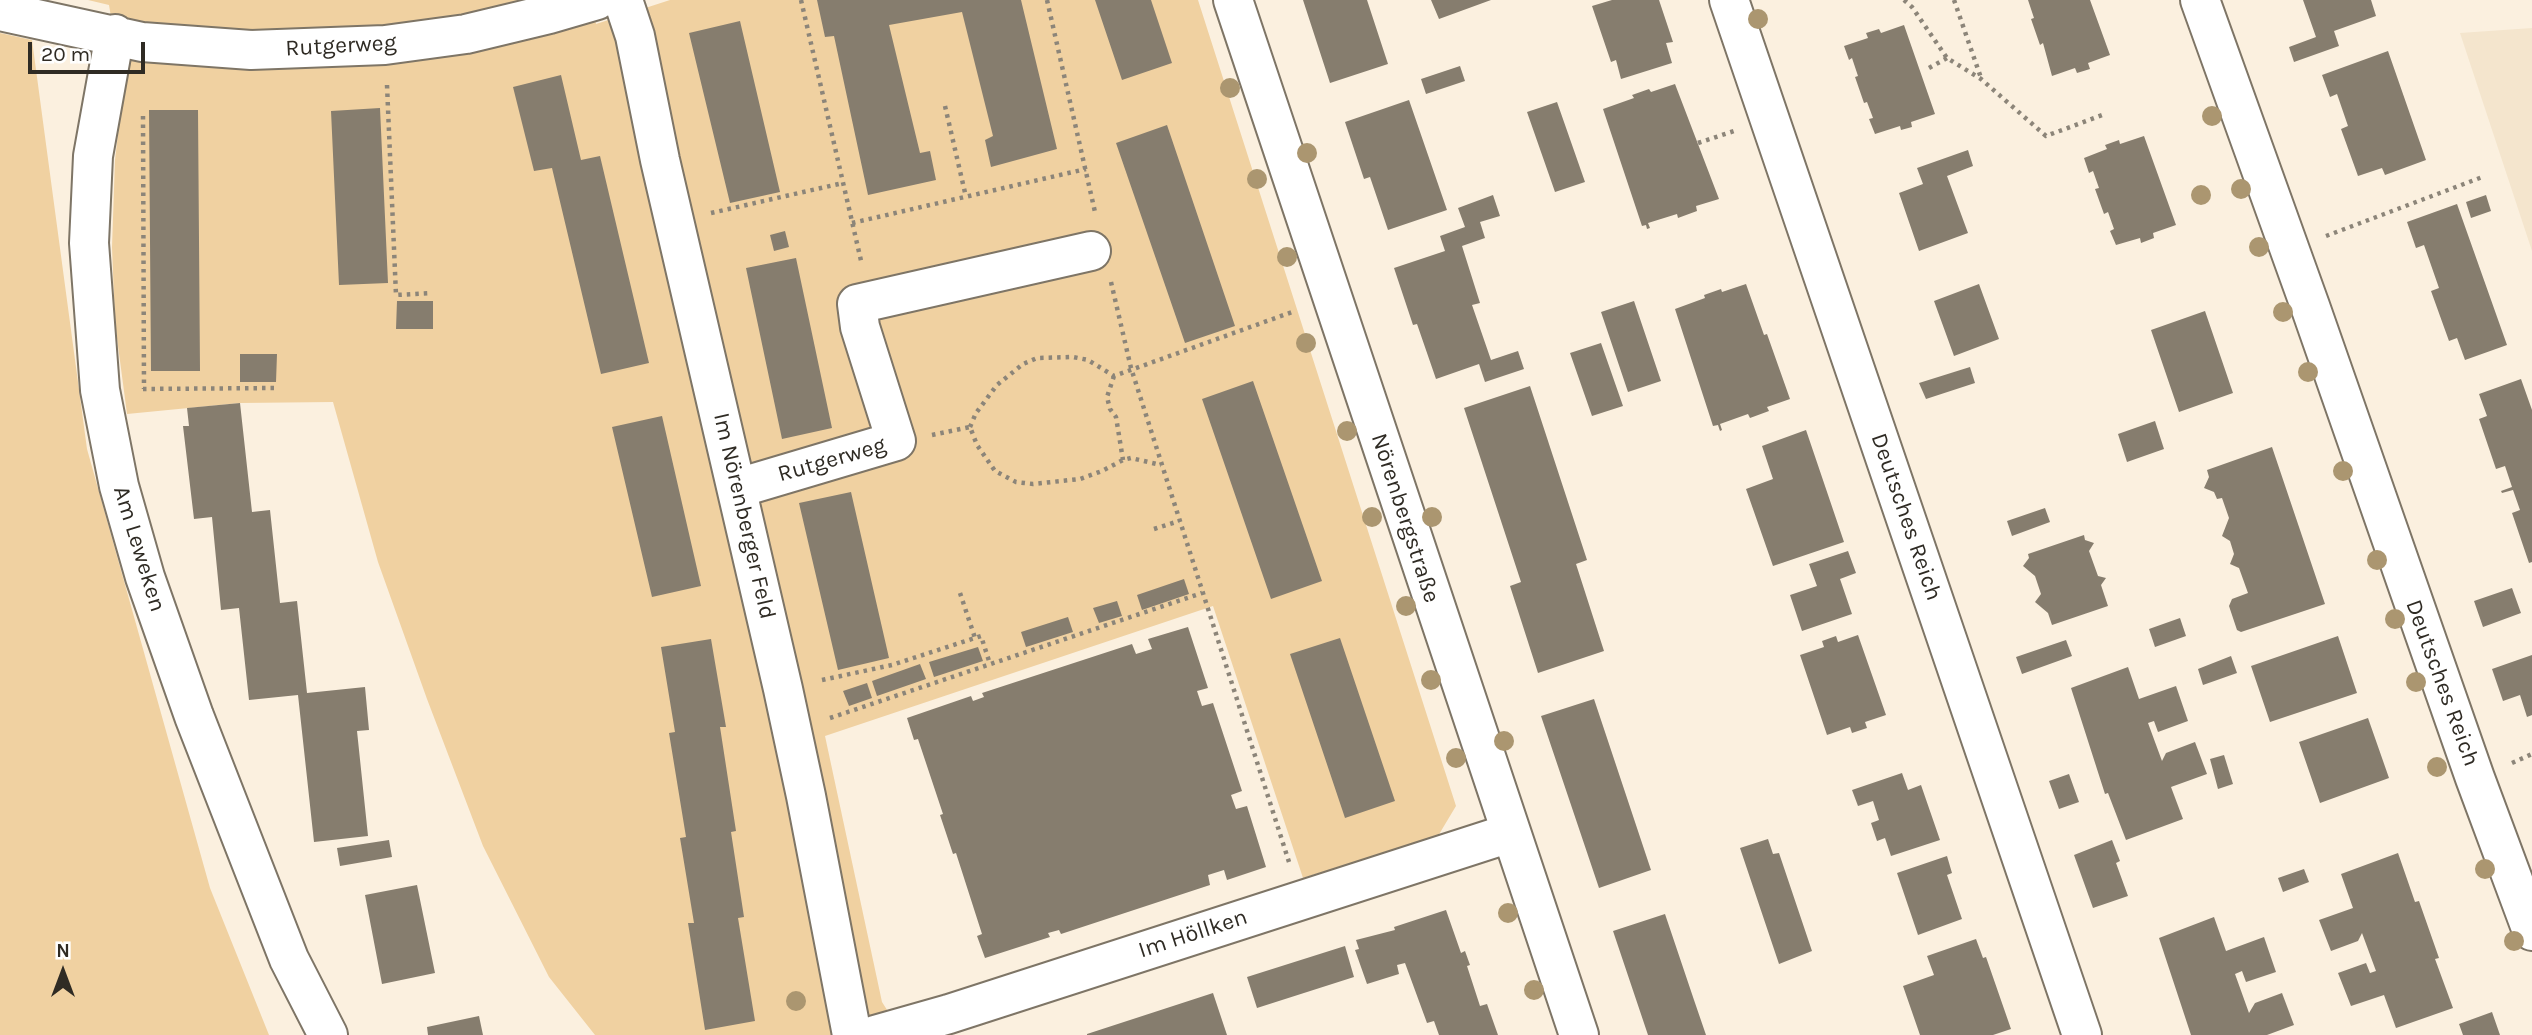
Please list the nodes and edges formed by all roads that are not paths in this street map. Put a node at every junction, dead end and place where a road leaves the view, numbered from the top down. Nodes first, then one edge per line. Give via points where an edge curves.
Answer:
1 (597, 0) edge
2 (623, 0) edge
3 (1233, 0) edge
4 (1729, 0) edge
5 (2200, 0) edge
6 (0, 11) edge
7 (114, 34) junction
8 (1099, 249) road end
9 (738, 488) junction
10 (1510, 833) junction
11 (2532, 930) edge
12 (953, 1024) edge
13 (328, 1035) edge
14 (852, 1035) edge
15 (875, 1035) edge
16 (1578, 1035) edge
17 (2082, 1035) edge

1 - 7 street, Rutgerweg via 466,34 385,46 251,50 142,41
2 - 9 street, Im Nörenberger Feld
3 - 10 street, Nörenbergstraße
4 - 17 street, Deutsches Reich
5 - 11 street, Deutsches Reich
6 - 7 street, Rutgerweg
7 - 13 street, Am Leweken via 93,156 89,243 100,390 126,516 174,664 289,959
8 - 9 street, Rutgerweg via 858,304 860,327 896,441
9 - 14 street, Im Nörenberger Feld via 792,729
10 - 12 street, Im Höllken via 1301,900
10 - 16 street, Nörenbergstraße
12 - 15 street, Im Höllken

